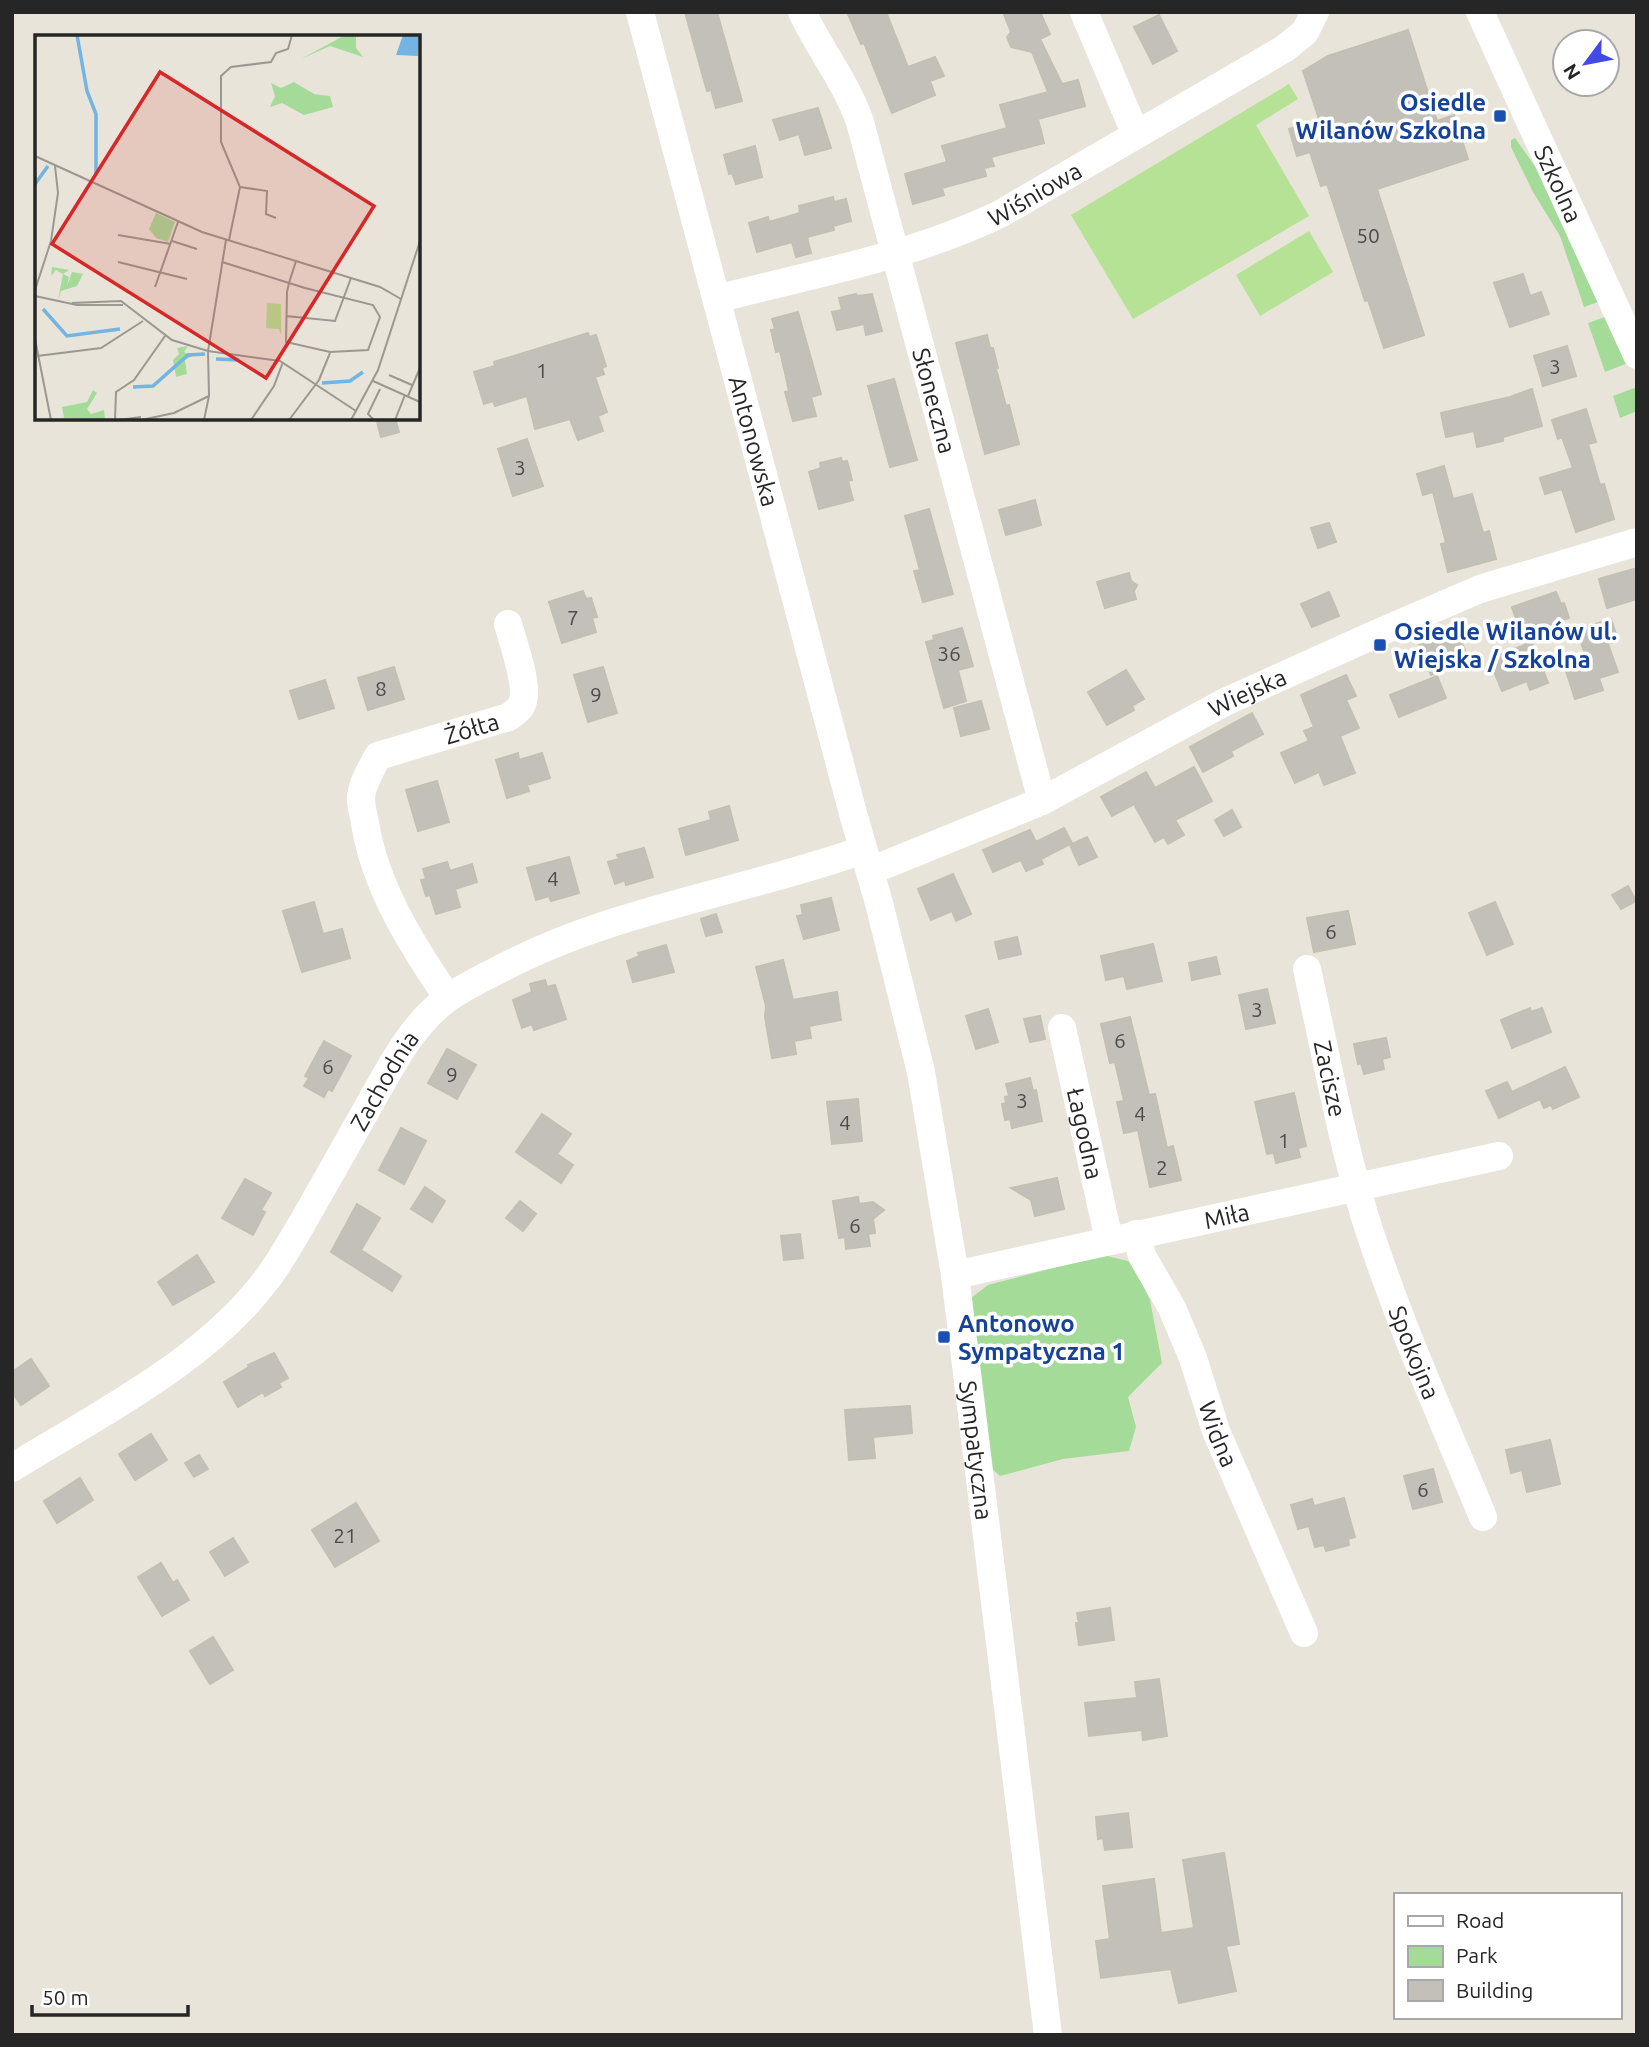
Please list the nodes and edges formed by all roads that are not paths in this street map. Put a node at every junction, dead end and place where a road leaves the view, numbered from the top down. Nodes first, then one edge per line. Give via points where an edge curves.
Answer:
1 (640, 12) edge
2 (802, 12) edge
3 (1084, 12) edge
4 (1315, 12) edge
5 (1480, 12) edge
6 (1136, 135) junction
7 (895, 253) junction
8 (717, 299) junction
9 (1637, 355) edge
10 (1637, 542) edge
11 (508, 624) dead end
12 (1042, 801) junction
13 (866, 861) junction
14 (1307, 969) dead end
15 (448, 998) junction
16 (1062, 1028) dead end
17 (1499, 1156) dead end
18 (1357, 1185) junction
19 (1123, 1237) junction
20 (955, 1275) junction
21 (12, 1468) edge
22 (1483, 1517) dead end
23 (1304, 1633) dead end
24 (1048, 2035) edge

1 - 8 street, Antonowska
2 - 7 street, Słoneczna via 852,101
3 - 6 street
4 - 6 street, Wiśniowa via 1305,32 1284,49
5 - 9 street, Szkolna
6 - 7 street, Wiśniowa via 1000,214
7 - 8 street, Wiśniowa
7 - 12 street, Słoneczna
8 - 13 street, Antonowska
10 - 12 street, Wiejska via 1480,589 1378,633 1225,702
11 - 15 street, Żółta via 520,669 524,698 520,709 509,717 378,756 361,797 384,889 414,949
12 - 13 street, Wiejska
13 - 15 street, Zachodnia via 693,898 573,937 534,951
13 - 20 street, Sympatyczna via 921,1072
14 - 18 street, Zacisze via 1346,1153
15 - 21 street, Zachodnia via 425,1017 400,1049 294,1236 249,1302 175,1366
16 - 19 street, Łagodna
17 - 18 street, Miła
18 - 19 street, Miła
18 - 22 street, Spokojna via 1392,1294
19 - 20 street, Miła
19 - 23 street, Widna via 1142,1256 1172,1308 1216,1431
20 - 24 street, Sympatyczna

